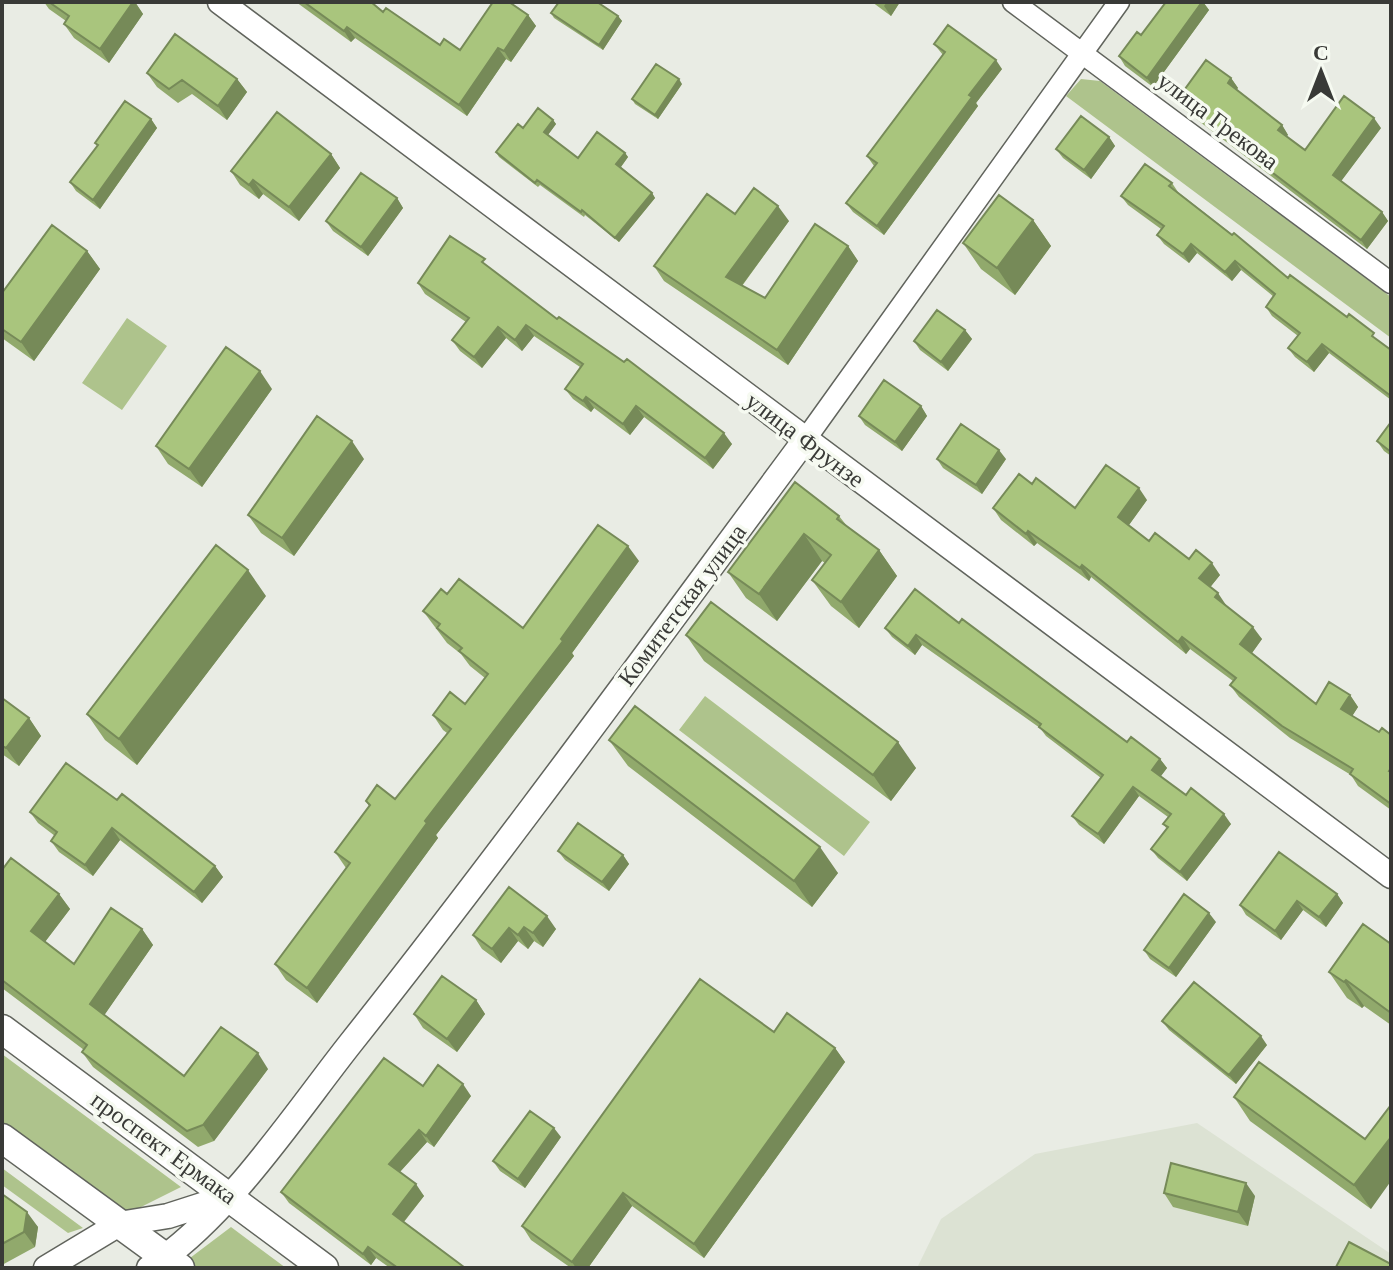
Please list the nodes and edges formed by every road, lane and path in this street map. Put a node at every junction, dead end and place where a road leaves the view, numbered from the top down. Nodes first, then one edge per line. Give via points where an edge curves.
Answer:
1 (220, 2) edge
2 (1013, 2) edge
3 (1119, 2) edge
4 (1082, 52) junction
5 (1391, 283) edge
6 (805, 440) junction
7 (1391, 876) edge
8 (2, 1029) edge
9 (2, 1138) edge
10 (230, 1196) junction
11 (119, 1224) junction
12 (165, 1265) edge
13 (46, 1268) edge
14 (324, 1268) edge

1 - 6 street, улица Фрунзе
2 - 4 street, улица Грекова
3 - 4 street, Комитетская улица
4 - 5 street, улица Грекова
4 - 6 street, Комитетская улица
6 - 7 street, улица Фрунзе
6 - 10 street, Комитетская улица via 382,1003
8 - 10 main road, проспект Ермака
9 - 11 main road
10 - 11 street via 168,1216
10 - 12 street, Комитетская улица
10 - 14 main road, проспект Ермака
11 - 12 main road
11 - 13 street

